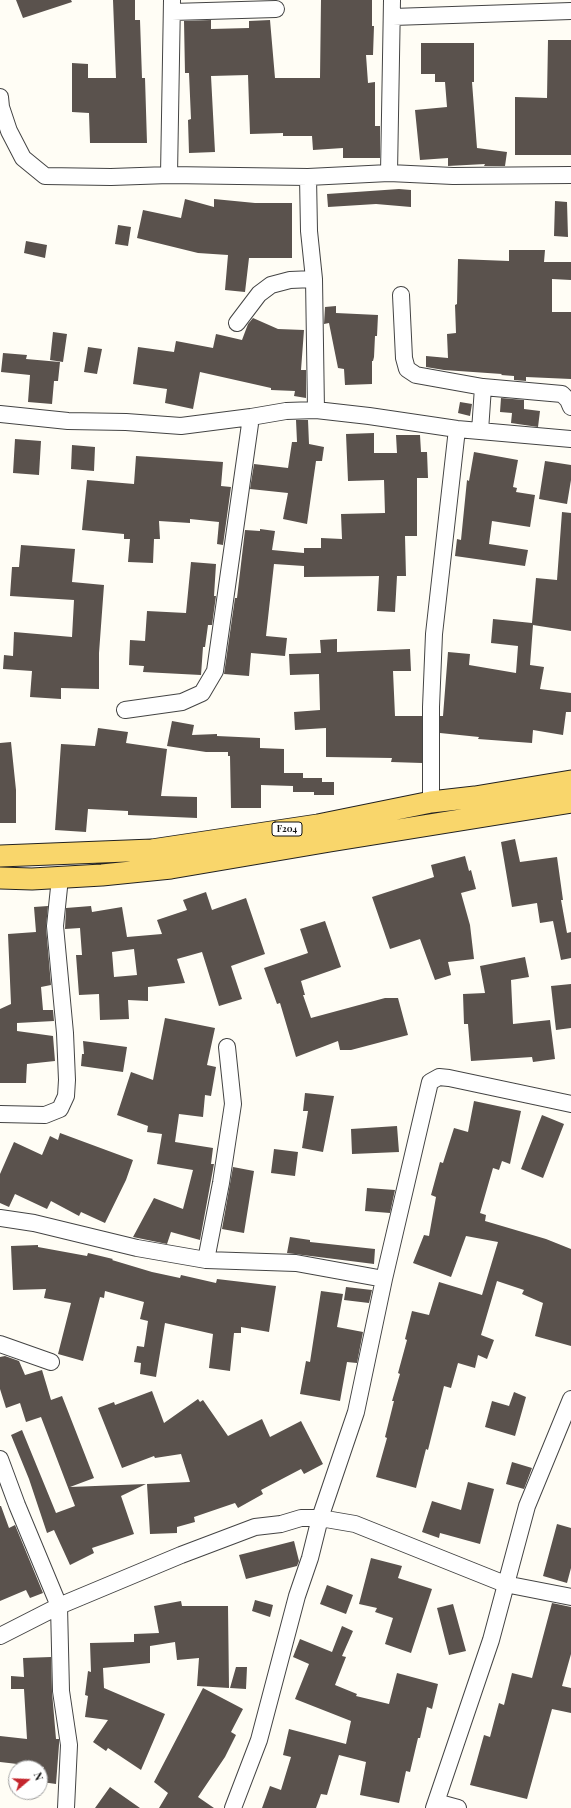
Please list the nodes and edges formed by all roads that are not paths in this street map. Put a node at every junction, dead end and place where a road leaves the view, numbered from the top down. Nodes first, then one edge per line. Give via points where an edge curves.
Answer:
1 (392, 0) edge
2 (172, 6) edge
3 (561, 7) edge
4 (276, 9) dead end
5 (392, 17) junction
6 (0, 97) edge
7 (389, 173) junction
8 (169, 175) junction
9 (571, 175) edge
10 (308, 177) junction
11 (314, 279) junction
12 (401, 295) dead end
13 (237, 323) dead end
14 (483, 387) junction
15 (571, 407) edge
16 (316, 410) junction
17 (0, 414) edge
18 (251, 417) junction
19 (457, 429) junction
20 (480, 431) junction
21 (571, 440) edge
22 (125, 710) dead end
23 (571, 781) edge
24 (431, 802) junction
25 (571, 802) edge
26 (0, 856) edge
27 (0, 878) edge
28 (60, 878) junction
29 (227, 1047) dead end
30 (571, 1104) edge
31 (0, 1114) edge
32 (0, 1218) edge
33 (206, 1260) junction
34 (384, 1279) junction
35 (0, 1344) edge
36 (51, 1362) dead end
37 (571, 1399) edge
38 (0, 1459) edge
39 (320, 1518) junction
40 (505, 1584) junction
41 (571, 1597) edge
42 (59, 1606) junction
43 (0, 1636) edge
44 (435, 1805) edge
45 (66, 1808) edge
46 (233, 1808) edge
47 (458, 1808) edge

1 - 5 street
2 - 4 street
2 - 8 street
3 - 5 street
5 - 7 street
6 - 8 street via 9,131 23,158 45,176 111,178
7 - 9 street via 453,176
7 - 10 street
8 - 10 street
10 - 11 street via 309,231
11 - 13 street via 290,280 271,285 259,294
11 - 16 street
12 - 14 street via 404,358 407,369 416,375
14 - 15 street via 562,394
14 - 20 street
16 - 18 street via 286,411
16 - 19 street
17 - 18 street via 68,421 181,426
18 - 22 street via 215,671 202,692 182,702
19 - 20 street
19 - 24 street via 434,634
20 - 21 street
23 - 24 main road, F204
24 - 26 main road, F204 via 318,824 152,850
25 - 28 main road, F204 via 171,868
27 - 28 main road, F204
28 - 31 street via 55,926 65,1033 66,1096 60,1109 45,1115
29 - 33 street via 233,1104
30 - 34 street via 449,1078 439,1077 430,1082
32 - 33 street via 34,1223 137,1248
33 - 34 street via 296,1263
34 - 39 street via 356,1412
35 - 36 street
37 - 40 street via 527,1506
38 - 42 street
39 - 40 street via 355,1524
39 - 42 street via 301,1518 281,1524 255,1527
39 - 46 street via 259,1740
40 - 41 street
40 - 44 street via 491,1640
42 - 43 street
42 - 45 street via 60,1691 69,1745
44 - 47 street

